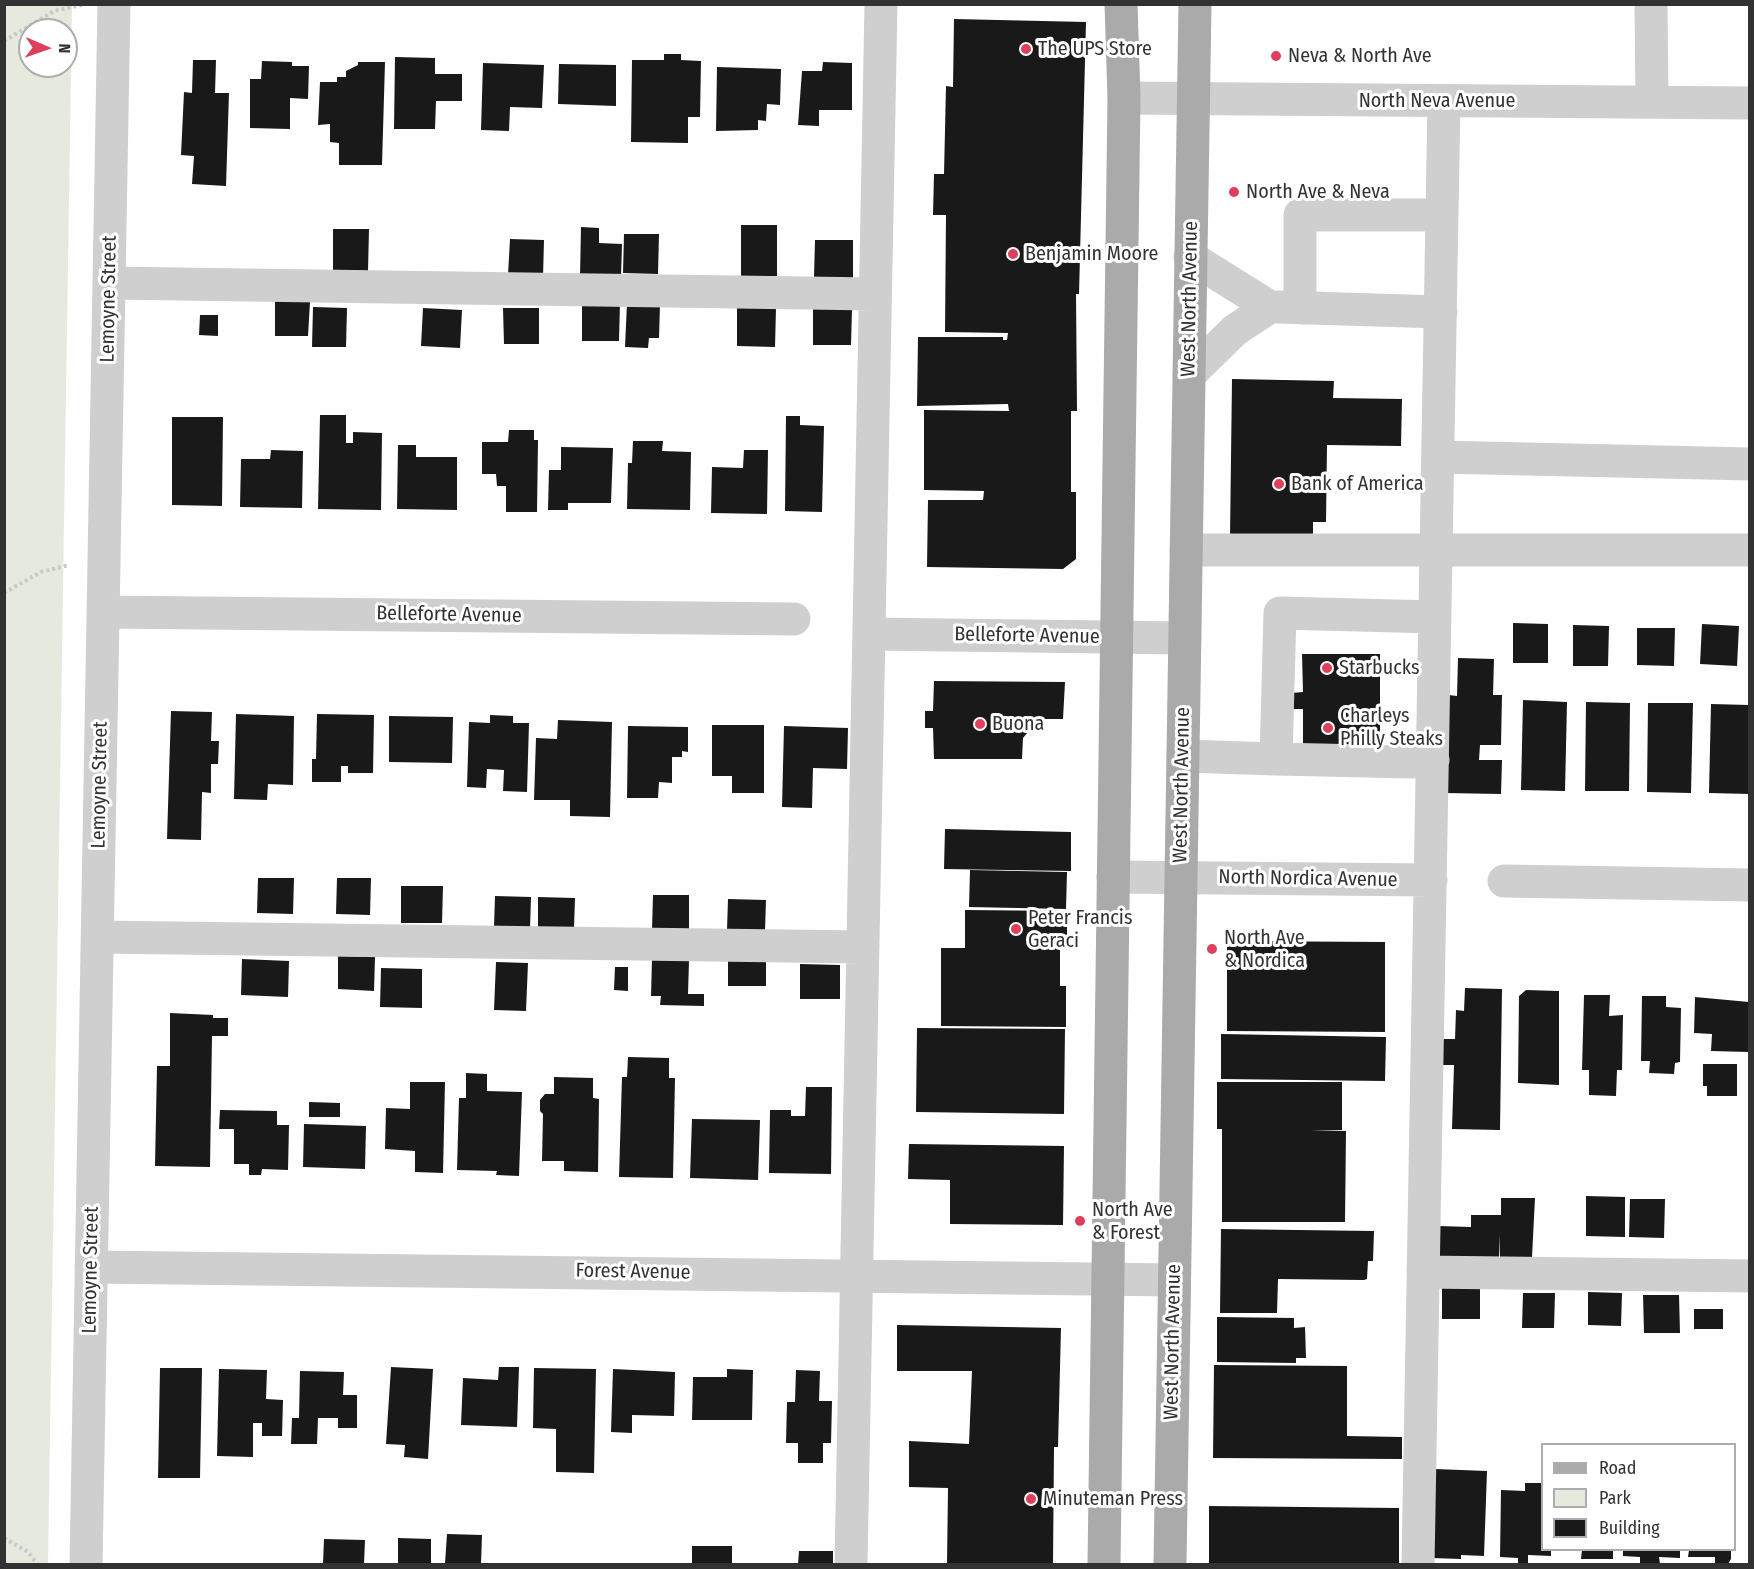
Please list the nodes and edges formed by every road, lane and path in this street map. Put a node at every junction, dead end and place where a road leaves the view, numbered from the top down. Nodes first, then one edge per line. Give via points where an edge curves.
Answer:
1 (57, 4) edge
2 (82, 4) edge
3 (114, 4) edge
4 (881, 4) edge
5 (1121, 4) edge
6 (1195, 4) edge
7 (1651, 4) edge
8 (54, 11) junction
9 (4, 41) edge
10 (1124, 98) junction
11 (1193, 99) junction
12 (1444, 101) junction
13 (1652, 102) junction
14 (1749, 104) edge
15 (1442, 215) junction
16 (1190, 257) junction
17 (109, 283) junction
18 (875, 294) junction
19 (1285, 307) junction
20 (1441, 312) junction
21 (1189, 375) junction
22 (1438, 457) junction
23 (1749, 464) edge
24 (1436, 549) junction
25 (1186, 550) junction
26 (1749, 550) edge
27 (77, 564) dead end
28 (4, 593) edge
29 (103, 612) junction
30 (1424, 616) junction
31 (795, 619) dead end
32 (869, 634) junction
33 (1116, 637) junction
34 (1185, 638) junction
35 (1183, 756) junction
36 (1276, 759) junction
37 (1422, 761) junction
38 (1113, 877) junction
39 (1181, 878) junction
40 (1431, 880) junction
41 (1504, 881) dead end
42 (1749, 885) edge
43 (98, 937) junction
44 (863, 947) junction
45 (91, 1268) junction
46 (1423, 1272) junction
47 (857, 1274) junction
48 (1749, 1276) edge
49 (1108, 1279) junction
50 (1174, 1280) junction
51 (4, 1538) edge
52 (37, 1564) edge
53 (86, 1564) edge
54 (851, 1564) edge
55 (1104, 1564) edge
56 (1170, 1564) edge
57 (1418, 1564) edge

1 - 8 path
2 - 8 path
3 - 17 street, Lemoyne Street
4 - 18 street
5 - 10 main road
6 - 11 main road, West North Avenue
7 - 13 street
8 - 9 path
10 - 11 street, North Neva Avenue
10 - 33 main road
11 - 12 street, North Neva Avenue
11 - 16 main road, West North Avenue
12 - 13 street, North Neva Avenue
12 - 15 street
13 - 14 street, North Neva Avenue
15 - 19 street via 1300,215
15 - 20 street
16 - 19 street
16 - 21 main road, West North Avenue
17 - 18 street
17 - 29 street, Lemoyne Street
18 - 32 street
19 - 20 street
19 - 21 street via 1235,330
20 - 22 street
21 - 25 main road, West North Avenue
22 - 23 street
22 - 24 street
24 - 25 street
24 - 26 street
24 - 30 street
25 - 34 main road, West North Avenue
27 - 28 path via 41,572
29 - 31 street, Belleforte Avenue
29 - 43 street, Lemoyne Street
30 - 36 street via 1280,613
30 - 37 street
32 - 33 street, Belleforte Avenue
32 - 44 street
33 - 34 street, Belleforte Avenue
33 - 38 main road
34 - 35 main road, West North Avenue
35 - 36 street
35 - 39 main road, West North Avenue
36 - 37 street
37 - 40 street
38 - 39 street, North Nordica Avenue
38 - 49 main road
39 - 40 street, North Nordica Avenue
39 - 50 main road, West North Avenue
40 - 46 street
41 - 42 street
43 - 44 street
43 - 45 street, Lemoyne Street
44 - 47 street
45 - 47 street, Forest Avenue
45 - 53 street, Lemoyne Street
46 - 48 street
46 - 57 street
47 - 49 street, Forest Avenue
47 - 54 street
49 - 50 street, Forest Avenue
49 - 55 main road
50 - 56 main road, West North Avenue
51 - 52 path via 28,1552

